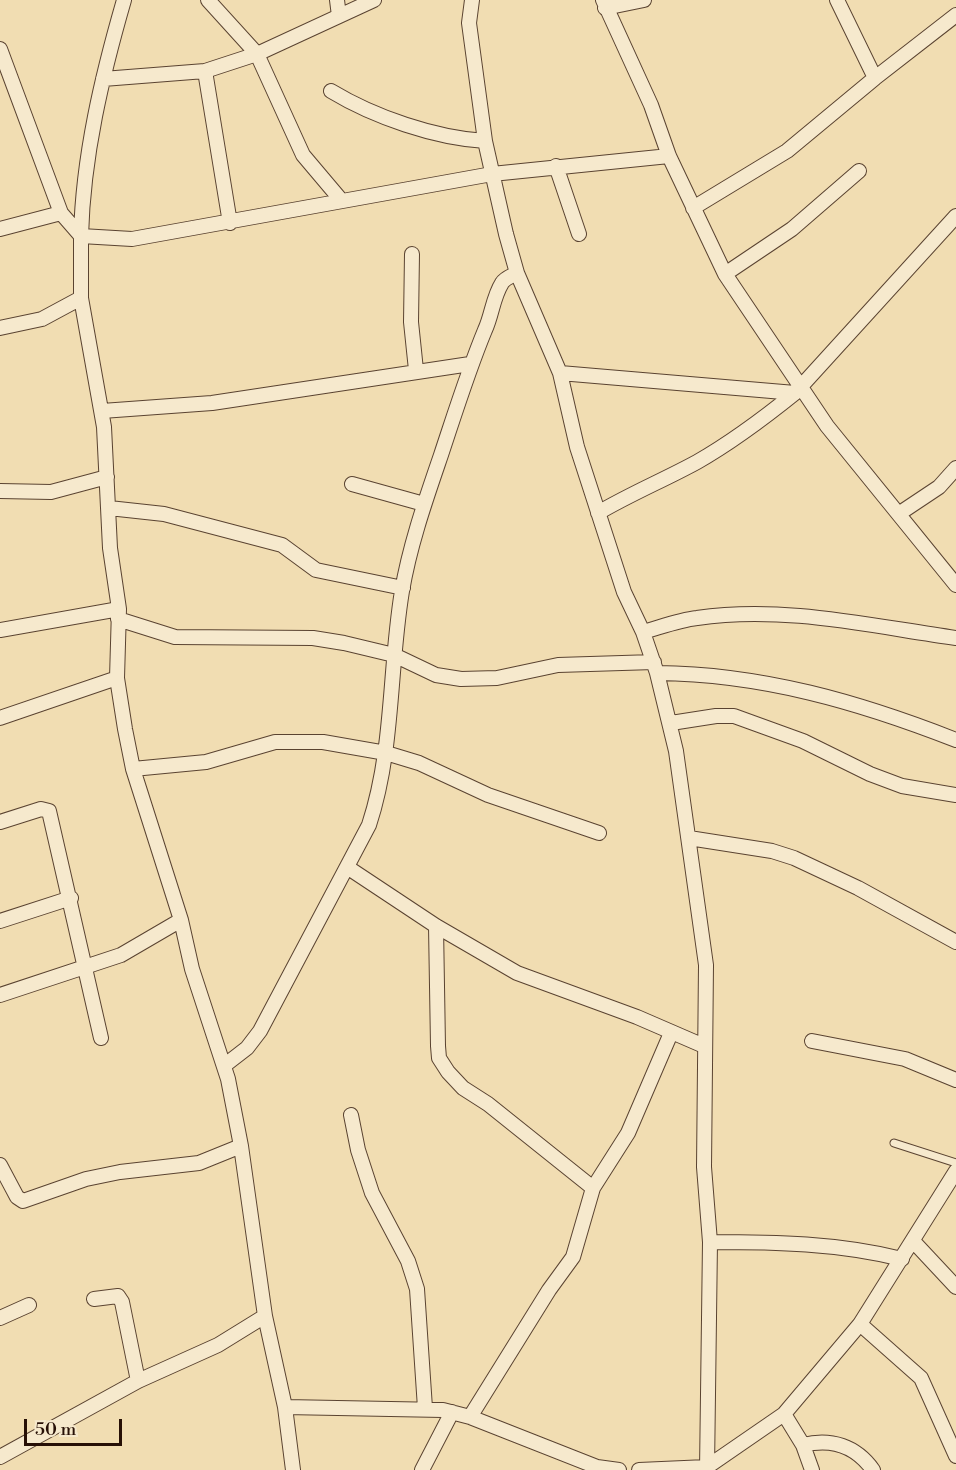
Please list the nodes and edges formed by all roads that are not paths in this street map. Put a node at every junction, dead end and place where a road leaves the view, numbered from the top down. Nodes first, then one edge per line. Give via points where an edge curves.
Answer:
1 (124, 0) edge
2 (208, 0) edge
3 (337, 0) edge
4 (374, 0) edge
5 (472, 0) edge
6 (644, 0) edge
7 (837, 0) edge
8 (604, 4) edge
9 (956, 15) edge
10 (339, 16) junction
11 (0, 49) edge
12 (257, 54) junction
13 (3, 67) edge
14 (205, 71) junction
15 (875, 78) junction
16 (103, 79) junction
17 (331, 91) dead end
18 (485, 141) junction
19 (669, 156) junction
20 (556, 166) junction
21 (859, 171) dead end
22 (492, 174) junction
23 (341, 200) junction
24 (693, 208) junction
25 (61, 213) junction
26 (954, 222) edge
27 (230, 223) junction
28 (0, 229) edge
29 (579, 234) dead end
30 (81, 236) junction
31 (412, 254) dead end
32 (517, 273) junction
33 (725, 274) junction
34 (81, 298) junction
35 (0, 328) edge
36 (470, 364) junction
37 (416, 370) junction
38 (560, 374) junction
39 (797, 391) junction
40 (102, 411) junction
41 (956, 468) edge
42 (107, 477) junction
43 (352, 484) dead end
44 (0, 491) edge
45 (424, 504) junction
46 (109, 508) junction
47 (598, 513) junction
48 (900, 513) junction
49 (956, 585) edge
50 (403, 588) junction
51 (118, 614) junction
52 (0, 630) edge
53 (643, 632) junction
54 (956, 638) edge
55 (394, 655) junction
56 (656, 667) junction
57 (117, 678) junction
58 (0, 718) edge
59 (671, 723) junction
60 (956, 740) edge
61 (386, 753) junction
62 (134, 769) junction
63 (956, 795) edge
64 (0, 822) edge
65 (599, 833) dead end
66 (689, 838) junction
67 (347, 867) junction
68 (71, 898) junction
69 (181, 920) junction
70 (0, 921) edge
71 (436, 926) junction
72 (956, 942) edge
73 (84, 969) junction
74 (0, 995) edge
75 (672, 1033) junction
76 (101, 1038) dead end
77 (812, 1041) dead end
78 (704, 1046) junction
79 (225, 1065) junction
80 (956, 1080) edge
81 (351, 1115) dead end
82 (894, 1143) dead end
83 (241, 1146) junction
84 (956, 1163) edge
85 (0, 1165) edge
86 (956, 1171) edge
87 (593, 1188) junction
88 (913, 1240) junction
89 (710, 1242) junction
90 (902, 1259) junction
91 (956, 1287) edge
92 (94, 1299) dead end
93 (30, 1305) dead end
94 (265, 1316) junction
95 (0, 1318) edge
96 (860, 1324) junction
97 (138, 1381) junction
98 (285, 1407) junction
99 (425, 1408) junction
100 (452, 1412) junction
101 (784, 1414) junction
102 (470, 1417) junction
103 (803, 1445) junction
104 (956, 1456) edge
105 (0, 1457) edge
106 (707, 1469) edge
107 (293, 1470) edge
108 (422, 1470) edge
109 (619, 1470) edge
110 (639, 1470) edge
111 (812, 1470) edge
112 (873, 1470) edge

1 - 16 street
2 - 12 street
3 - 10 street
4 - 10 street
5 - 18 street via 469,23
6 - 8 street
7 - 15 street
8 - 19 street via 651,105
9 - 15 street
10 - 12 street
11 - 13 street
12 - 14 street
12 - 23 street via 303,155
13 - 25 street
14 - 16 street
14 - 27 street
15 - 24 street via 787,151
16 - 30 street via 88,161
17 - 18 street via 370,113 443,136
18 - 22 street
19 - 20 street
19 - 24 street
20 - 22 street
20 - 29 street
21 - 33 street via 792,229
22 - 23 street
22 - 32 street
23 - 27 street
24 - 33 street
25 - 28 street
25 - 30 street
26 - 39 street
27 - 30 street via 132,239
30 - 34 street
31 - 37 street via 411,322
32 - 36 street via 503,282
32 - 38 street
33 - 39 street
34 - 35 street via 42,319
34 - 40 street
36 - 37 street
36 - 45 street
37 - 40 street via 212,403
38 - 39 street
38 - 47 street
39 - 47 street via 742,434
39 - 48 street
40 - 42 street
41 - 48 street via 939,487
42 - 44 street via 51,492
42 - 46 street
43 - 45 street
45 - 50 street
46 - 50 street via 164,514 282,545 316,570
46 - 51 street
47 - 53 street via 624,592
48 - 49 street
50 - 55 street
51 - 52 street
51 - 55 street via 175,637 312,638
51 - 57 street
53 - 54 street via 696,618 749,614 898,627
53 - 56 street
55 - 56 street via 436,675 461,679 497,678 558,665
55 - 61 street
56 - 59 street
56 - 60 street via 819,693 867,706
57 - 58 street
57 - 62 street
59 - 63 street via 734,716 803,741 903,786
59 - 66 street
61 - 62 street via 323,742 275,742 206,762
61 - 65 street via 419,763 504,801
61 - 67 street via 379,796
62 - 69 street
64 - 68 street via 41,809 49,811
66 - 72 street via 794,858
66 - 78 street via 706,965
67 - 71 street
67 - 79 street via 260,1031 247,1048
68 - 70 street
68 - 73 street
69 - 73 street via 121,955
69 - 79 street via 192,969
71 - 75 street via 518,973
71 - 87 street via 438,1046 448,1072 463,1088 505,1116
73 - 74 street
73 - 76 street
75 - 78 street
75 - 87 street via 628,1133
77 - 80 street via 905,1059
78 - 89 street via 704,1167
79 - 83 street
81 - 99 street via 372,1193 408,1261 417,1289
82 - 84 lane
83 - 85 street via 199,1163 86,1179 23,1201 16,1197
83 - 94 street
86 - 88 street
87 - 102 street via 573,1257
88 - 90 street
88 - 91 street
89 - 90 street via 802,1243
89 - 106 street
90 - 96 street
92 - 97 street via 118,1296 122,1302
93 - 95 street
94 - 97 street via 218,1345
94 - 98 street
96 - 101 street
96 - 104 street via 921,1378
97 - 105 street
98 - 99 street
98 - 107 street
99 - 100 street
100 - 102 street
100 - 108 street
101 - 103 street
101 - 106 street
102 - 109 street via 573,1459
103 - 111 street
103 - 112 street via 833,1442 850,1449
106 - 110 street

